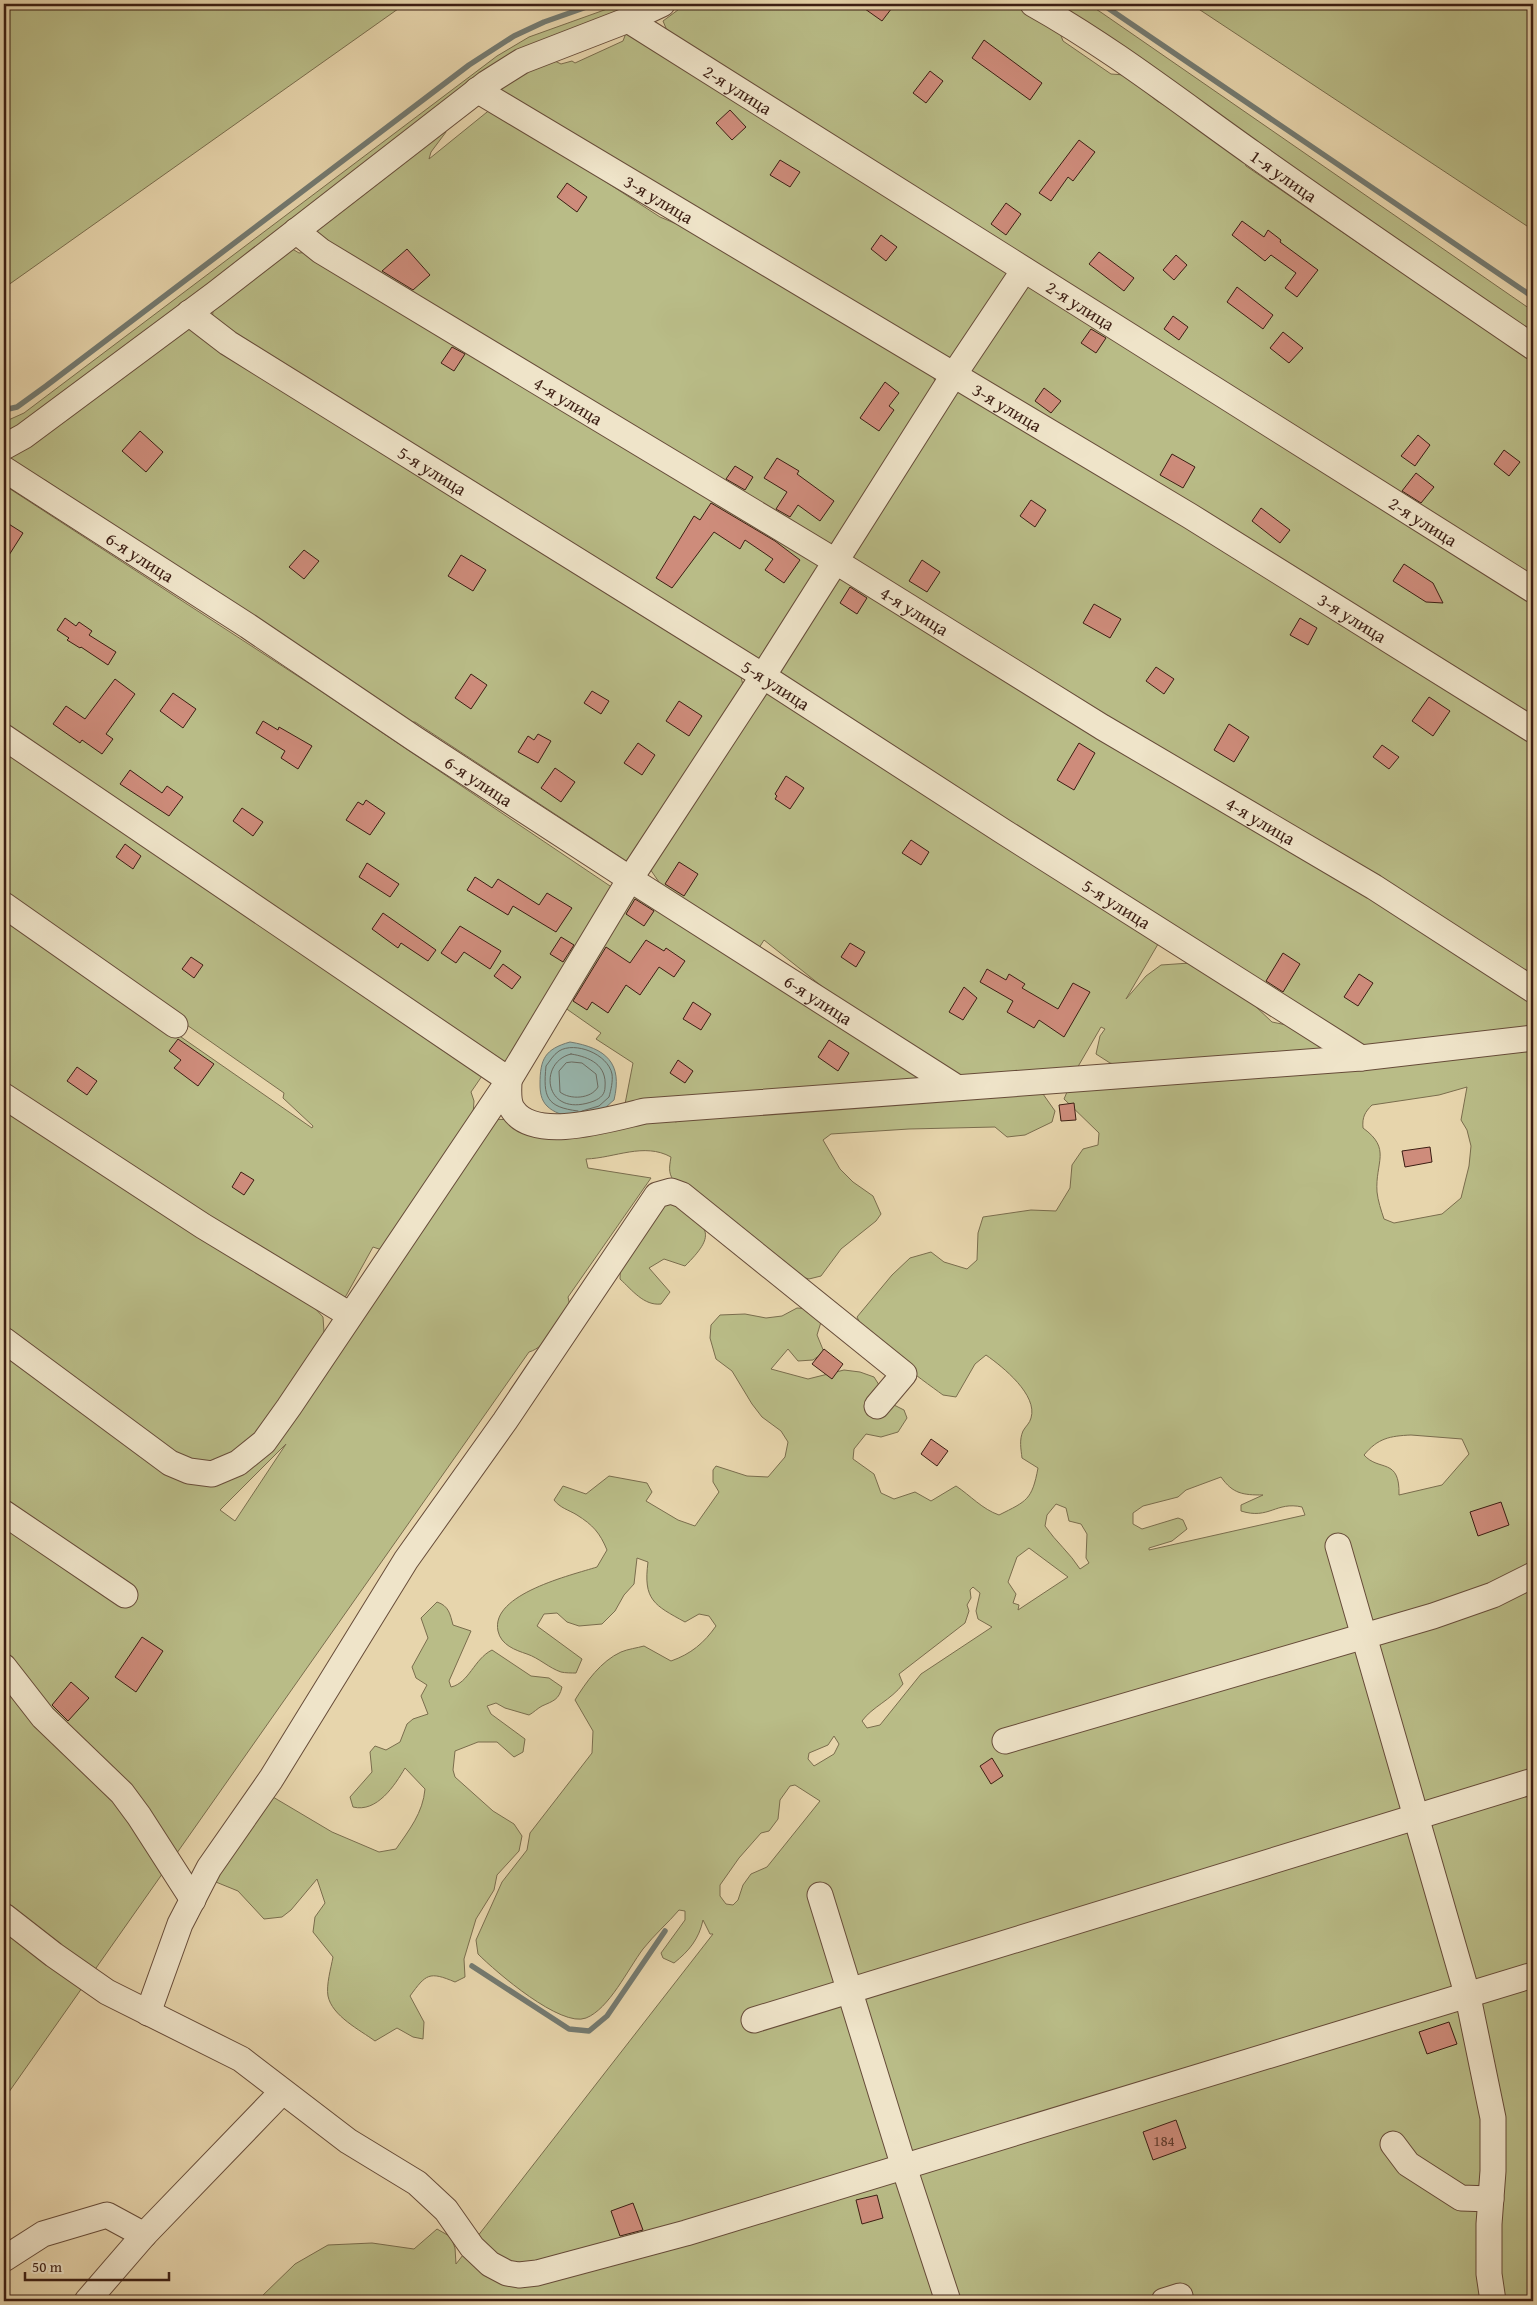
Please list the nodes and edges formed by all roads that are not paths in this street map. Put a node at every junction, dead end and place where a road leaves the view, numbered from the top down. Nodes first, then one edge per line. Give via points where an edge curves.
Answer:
1 (662, 4) edge
2 (1033, 4) edge
3 (628, 20) junction
4 (477, 90) junction
5 (296, 231) junction
6 (1024, 270) junction
7 (189, 313) junction
8 (1533, 347) edge
9 (953, 376) junction
10 (4, 447) edge
11 (4, 469) edge
12 (835, 561) junction
13 (1533, 590) edge
14 (763, 676) junction
15 (1533, 730) edge
16 (4, 737) edge
17 (630, 879) junction
18 (4, 905) edge
19 (1533, 990) edge
20 (175, 1025) dead end
21 (1533, 1038) edge
22 (1361, 1058) junction
23 (509, 1080) junction
24 (956, 1087) junction
25 (4, 1096) edge
26 (350, 1315) junction
27 (4, 1340) edge
28 (877, 1406) dead end
29 (4, 1513) edge
30 (1338, 1546) dead end
31 (1533, 1575) edge
32 (125, 1595) dead end
33 (1366, 1636) junction
34 (4, 1667) edge
35 (1005, 1741) dead end
36 (1533, 1781) edge
37 (1418, 1818) junction
38 (820, 1895) dead end
39 (193, 1900) junction
40 (4, 1916) edge
41 (1533, 1975) edge
42 (851, 1990) junction
43 (1468, 1997) junction
44 (148, 2013) junction
45 (754, 2020) dead end
46 (282, 2092) junction
47 (1393, 2144) dead end
48 (904, 2167) junction
49 (1491, 2199) junction
50 (144, 2235) junction
51 (4, 2259) edge
52 (88, 2301) edge
53 (948, 2301) edge
54 (1492, 2301) edge

1 - 3 street
2 - 8 street, 1-я улица via 1120,59
3 - 4 street via 522,61
3 - 6 street, 2-я улица
4 - 5 street
4 - 9 street, 3-я улица
5 - 7 street
5 - 12 street, 4-я улица via 322,251
6 - 9 street
6 - 13 street, 2-я улица
7 - 10 street via 24,436
7 - 14 street, 5-я улица via 228,343
9 - 12 street
9 - 15 street, 3-я улица via 1190,516
11 - 17 street, 6-я улица
12 - 14 street
12 - 19 street, 4-я улица via 1102,727 1374,888
14 - 17 street
14 - 22 street, 5-я улица
16 - 23 street
17 - 23 street
17 - 24 street, 6-я улица
18 - 20 street
21 - 22 street
22 - 24 street
23 - 24 street via 508,1095 512,1109 524,1121 537,1126 584,1124 645,1111
23 - 26 street
25 - 26 street via 203,1226
26 - 27 street via 264,1442 238,1463 212,1474 189,1472 170,1463
28 - 39 street via 904,1374 682,1195 670,1191 657,1195 505,1421 406,1560 271,1779 209,1868
29 - 32 street
30 - 33 street
31 - 33 street via 1493,1595
33 - 35 street
33 - 37 street
34 - 39 street via 43,1716 122,1792
36 - 37 street
37 - 42 street
37 - 43 street
38 - 42 street
39 - 44 street via 180,1924
40 - 44 street via 107,1992
41 - 43 street
42 - 45 street
42 - 48 street
43 - 48 street
43 - 49 street via 1493,2118
44 - 46 street via 242,2059
46 - 48 street via 348,2141 418,2183 446,2210 472,2247 490,2264 519,2275 686,2233
46 - 50 street
47 - 49 street via 1408,2164 1460,2198
48 - 53 street
49 - 54 street via 1489,2274
50 - 51 street via 107,2215 43,2234
50 - 52 street

